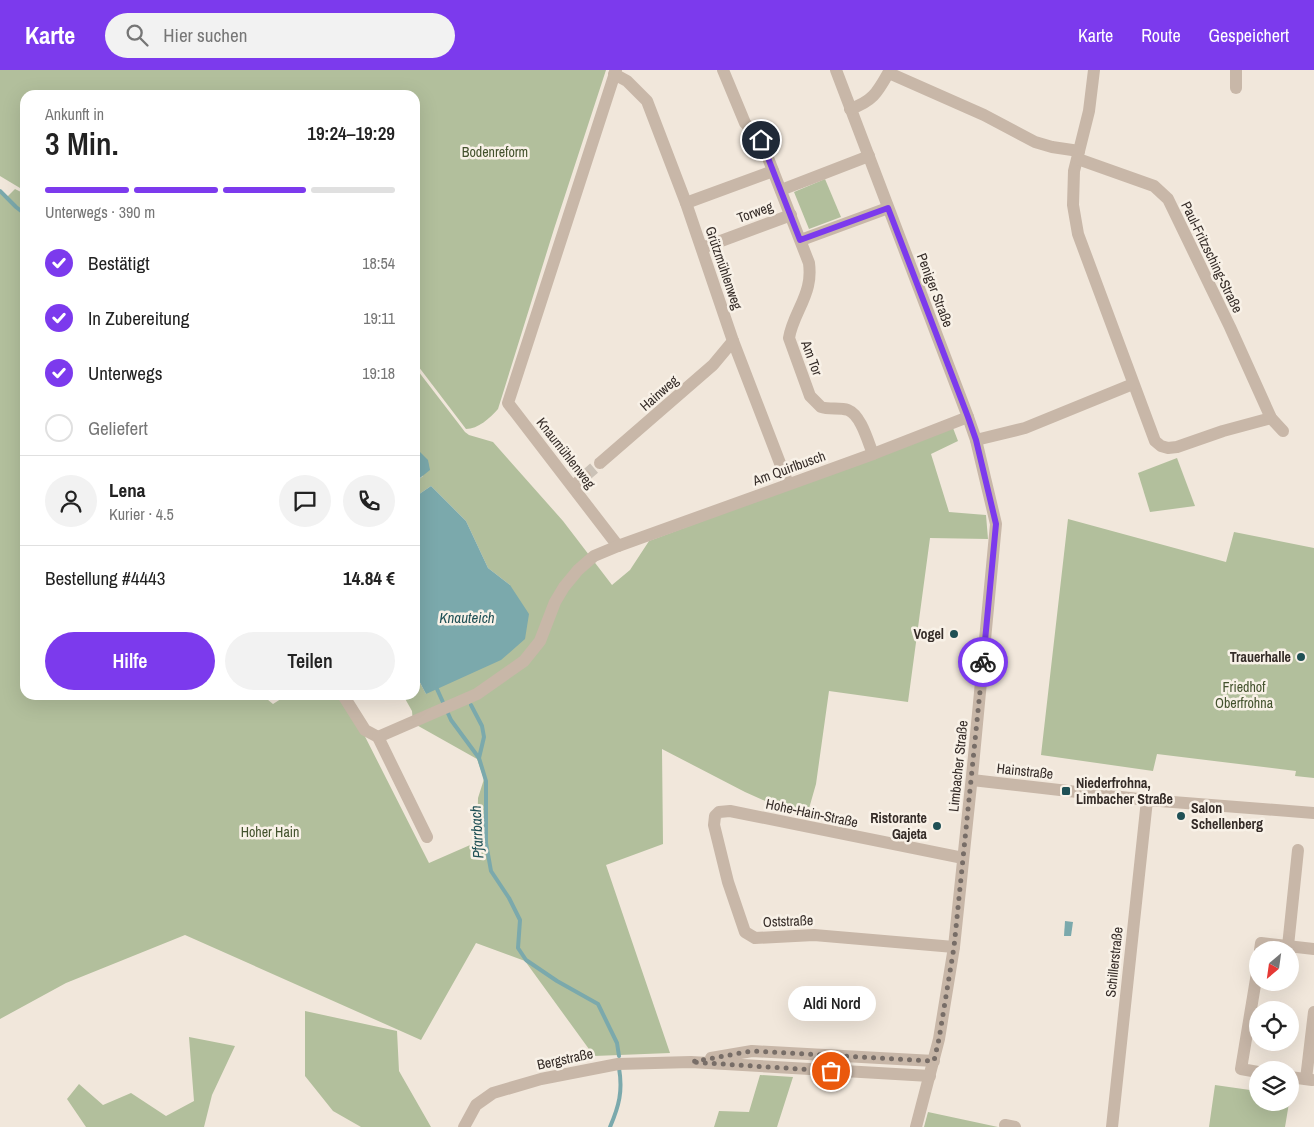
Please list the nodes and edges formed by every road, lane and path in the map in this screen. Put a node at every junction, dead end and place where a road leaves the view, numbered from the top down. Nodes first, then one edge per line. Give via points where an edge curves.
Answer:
1 (724, 70) edge
2 (836, 70) edge
3 (1094, 70) edge
4 (1236, 70) edge
5 (890, 71) edge
6 (615, 72) edge
7 (1236, 88) dead end
8 (850, 109) junction
9 (1078, 155) junction
10 (869, 156) junction
11 (773, 171) junction
12 (781, 190) junction
13 (686, 203) junction
14 (888, 208) junction
15 (791, 215) junction
16 (800, 240) junction
17 (702, 248) junction
18 (733, 341) junction
19 (1133, 384) junction
20 (968, 417) junction
21 (1270, 418) junction
22 (1283, 431) dead end
23 (976, 440) junction
24 (873, 454) junction
25 (600, 463) tunnel mouth
26 (585, 476) tunnel mouth
27 (788, 484) junction
28 (573, 486) junction
29 (996, 524) joint
30 (618, 546) junction
31 (346, 700) edge
32 (378, 737) junction
33 (972, 780) junction
34 (1147, 800) junction
35 (1314, 813) edge
36 (715, 816) joint
37 (427, 837) dead end
38 (1298, 850) dead end
39 (963, 858) junction
40 (1289, 941) edge
41 (954, 947) junction
42 (1299, 947) edge
43 (1314, 949) edge
44 (1254, 991) edge
45 (1314, 1012) edge
46 (934, 1061) junction
47 (691, 1062) junction
48 (1249, 1070) edge
49 (930, 1076) junction
50 (1310, 1080) edge
51 (464, 1127) edge
52 (916, 1127) edge
53 (1112, 1127) edge

1 - 11 street, Am Tor via 744,123 761,140
2 - 8 street, Peniger Straße
3 - 9 street via 1089,112
4 - 7 street
5 - 8 street via 871,100
5 - 9 street, Paul-Fritzsching-Straße via 1035,142
6 - 13 street, Grützmühlenweg via 647,101
6 - 28 street, Knaumühlenweg via 508,403
8 - 10 street, Peniger Straße
9 - 19 street via 1072,192 1078,234
9 - 21 street, Paul-Fritzsching-Straße via 1154,186 1168,199
10 - 12 street
10 - 14 street, Peniger Straße
11 - 12 street, Am Tor
11 - 13 street
12 - 15 street, Am Tor
13 - 17 street, Grützmühlenweg
14 - 16 street
14 - 20 street, Peniger Straße
15 - 16 street, Am Tor
15 - 17 street, Torweg
16 - 24 street, Am Tor via 809,263 810,277 789,338 810,396 821,407 853,412
17 - 18 street, Grützmühlenweg
18 - 25 street, Hainweg via 713,366
18 - 27 street, Grützmühlenweg
19 - 21 street via 1154,441 1168,448
19 - 23 street via 1026,428
20 - 23 street, Peniger Straße
20 - 24 street, Am Quirlbusch
21 - 22 street, Paul-Fritzsching-Straße
23 - 29 street, Peniger Straße
24 - 27 street, Am Quirlbusch
26 - 28 street
27 - 30 street, Am Quirlbusch
28 - 30 street, Knaumühlenweg
29 - 33 street, Limbacher Straße
30 - 32 street via 594,556 564,586 540,641 524,661 478,694
31 - 32 street via 365,730
32 - 37 street
33 - 34 street, Hainstraße
33 - 39 street, Limbacher Straße
34 - 35 street, Hainstraße
34 - 53 street, Schillerstraße
36 - 39 street, Hohe-Hain-Straße via 719,812 730,811
36 - 41 street, Oststraße via 714,825 728,882 745,932 755,938 814,935
38 - 40 street
39 - 41 street, Limbacher Straße
41 - 46 street, Limbacher Straße
42 - 43 street
44 - 48 street via 1241,1069
45 - 50 street
46 - 47 street, Bergstraße via 752,1051
46 - 49 street, Limbacher Straße
47 - 49 street, Bergstraße
47 - 51 street, Bergstraße via 618,1064 541,1079 493,1093 476,1105
49 - 52 street, Limbacher Straße

